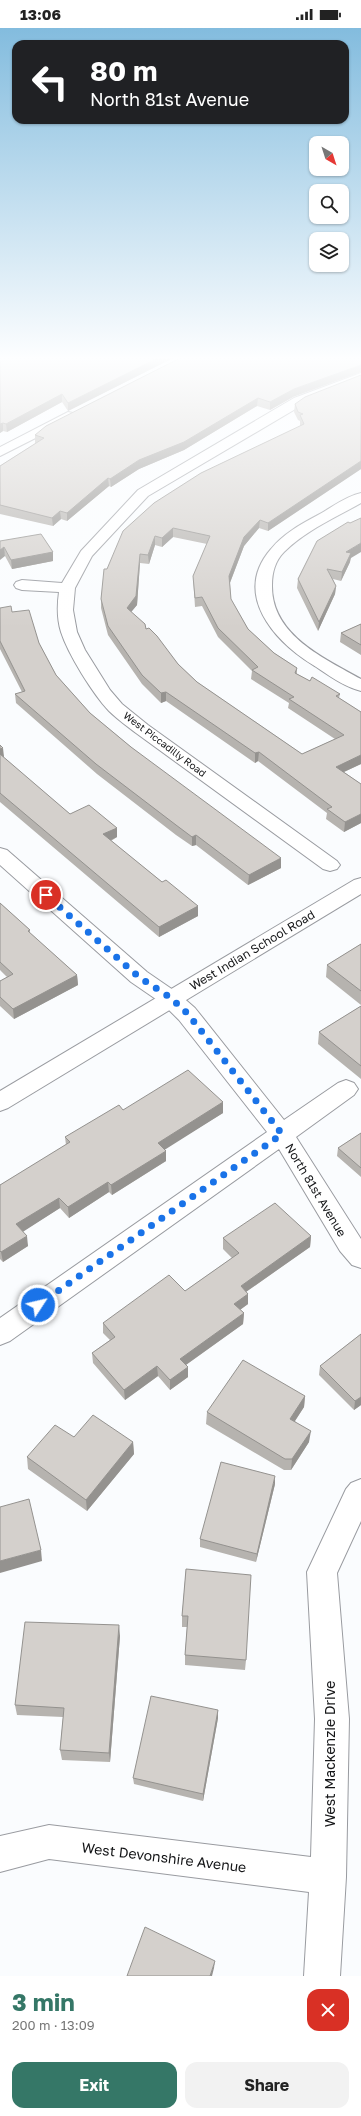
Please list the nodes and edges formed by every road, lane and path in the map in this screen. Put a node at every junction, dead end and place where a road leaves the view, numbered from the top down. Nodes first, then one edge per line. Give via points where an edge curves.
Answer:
1 (12, 446) edge
2 (223, 446) edge
3 (0, 452) edge
4 (361, 497) edge
5 (338, 511) junction
6 (355, 518) edge
7 (22, 585) dead end
8 (67, 588) junction
9 (361, 686) edge
10 (0, 854) edge
11 (330, 865) dead end
12 (361, 885) edge
13 (171, 998) junction
14 (346, 1089) dead end
15 (0, 1102) edge
16 (282, 1134) junction
17 (361, 1257) edge
18 (0, 1333) edge
19 (361, 1493) edge
20 (0, 1854) edge
21 (328, 1877) junction
22 (322, 1976) edge

1 - 3 street
2 - 8 street, West Piccadilly Road via 143,493 86,554
4 - 5 street
5 - 6 street
5 - 9 street via 300,532 270,558 262,588 270,618 285,636 316,660
7 - 8 street
8 - 11 street, West Piccadilly Road via 65,610 69,632 91,674 116,708
10 - 13 street, North 81st Avenue via 139,977
12 - 13 street, West Indian School Road
13 - 15 street, West Indian School Road
13 - 16 street, North 81st Avenue via 188,1014
14 - 16 street
16 - 17 street, North 81st Avenue via 349,1243
16 - 18 street
19 - 21 street, West Mackenzie Drive via 322,1572 332,1719
20 - 21 street, West Devonshire Avenue via 49,1842
21 - 22 street, West Mackenzie Drive

